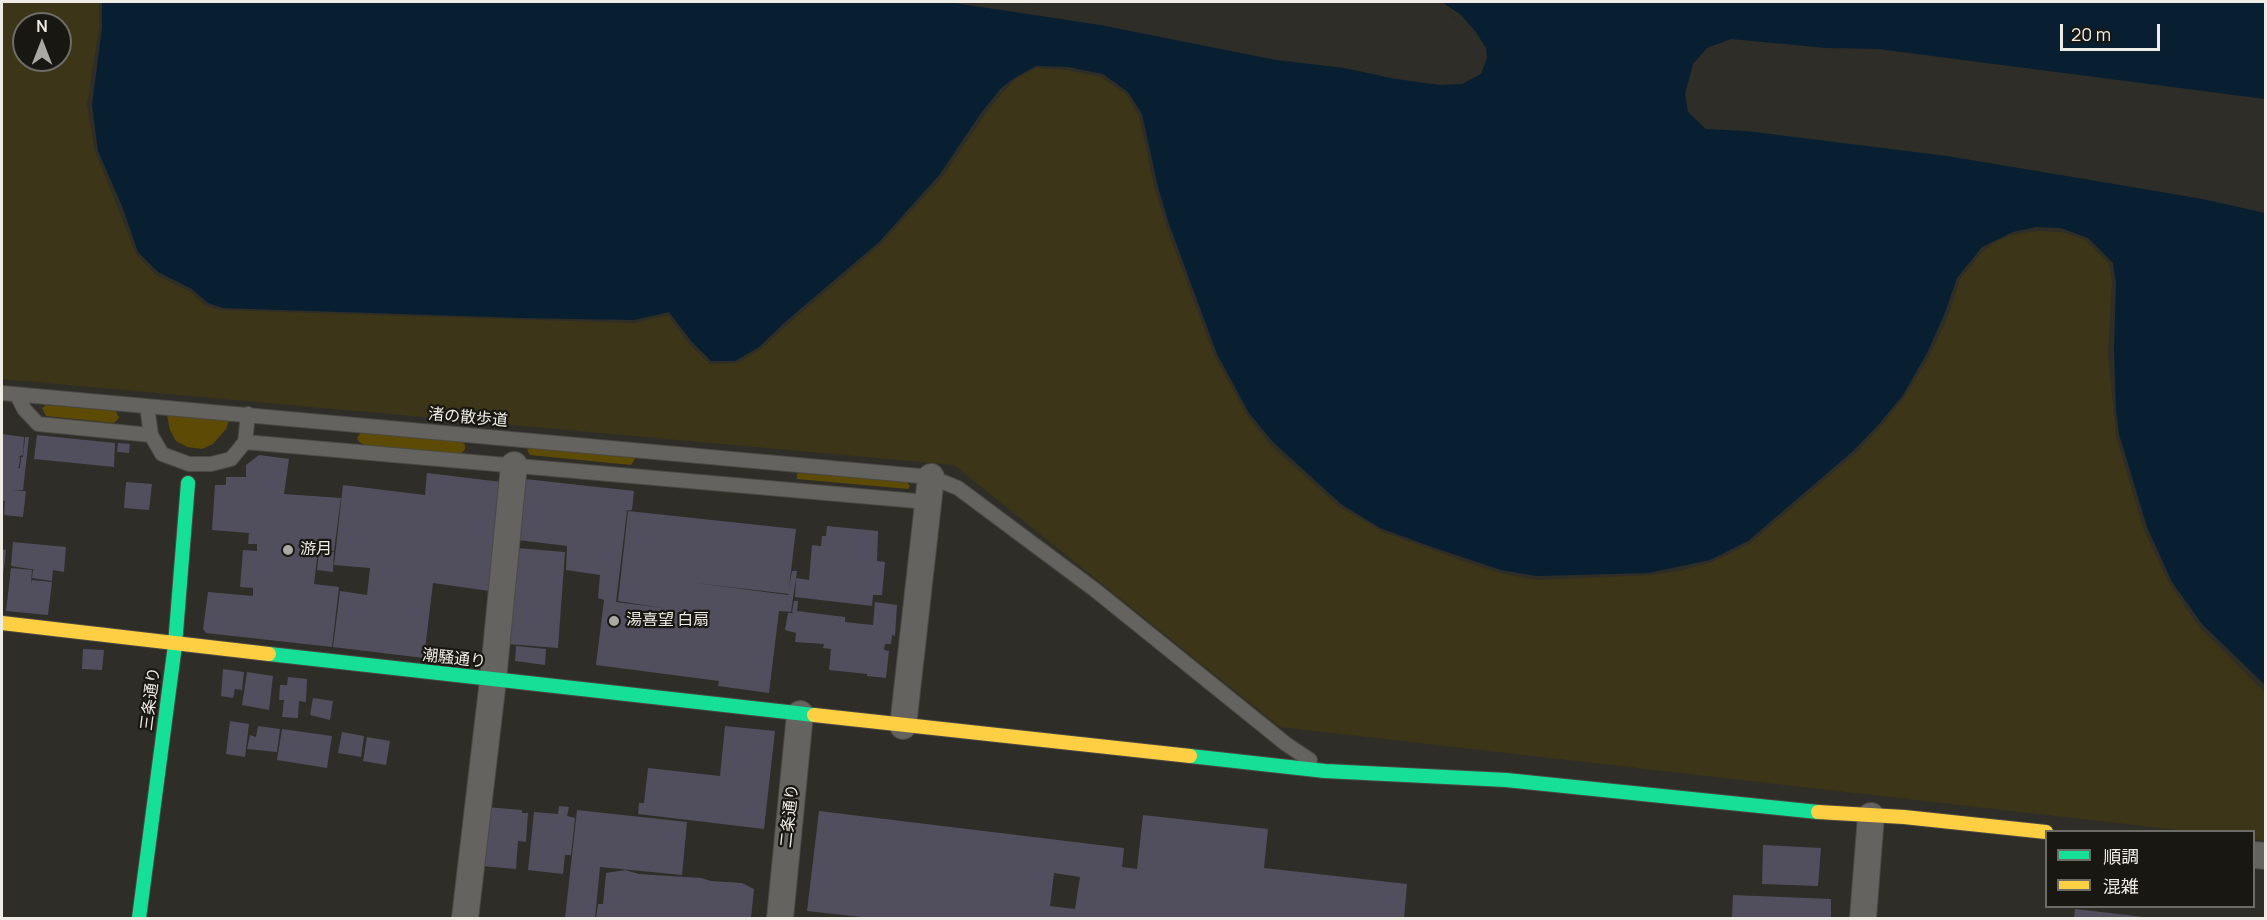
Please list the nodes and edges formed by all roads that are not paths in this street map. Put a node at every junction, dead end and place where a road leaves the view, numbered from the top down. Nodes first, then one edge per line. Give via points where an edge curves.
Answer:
1 (2, 393) edge
2 (17, 394) junction
3 (147, 406) junction
4 (248, 414) junction
5 (354, 424) junction
6 (151, 435) junction
7 (517, 439) junction
8 (245, 442) junction
9 (351, 451) junction
10 (671, 453) junction
11 (777, 463) junction
12 (189, 464) junction
13 (514, 465) junction
14 (931, 477) junction
15 (668, 479) junction
16 (188, 483) joint
17 (774, 488) junction
18 (928, 502) junction
19 (2, 623) edge
20 (175, 645) junction
21 (493, 680) junction
22 (800, 714) junction
23 (903, 726) junction
24 (1325, 771) junction
25 (1871, 816) junction
26 (2045, 832) edge
27 (139, 918) edge
28 (465, 918) edge
29 (780, 918) edge
30 (1863, 918) edge

1 - 2 lane, 渚の散歩道
2 - 3 lane, 渚の散歩道
2 - 6 lane via 38,424
3 - 4 lane, 渚の散歩道
3 - 6 lane
4 - 5 lane, 渚の散歩道
4 - 8 lane
5 - 7 lane, 渚の散歩道
5 - 9 lane
6 - 12 lane via 162,454
7 - 10 lane, 渚の散歩道
7 - 13 lane
8 - 9 lane
8 - 12 lane via 231,459
9 - 13 lane
10 - 11 lane, 渚の散歩道
10 - 15 lane
11 - 14 lane, 渚の散歩道
11 - 17 lane
12 - 16 lane
13 - 15 lane
13 - 21 street
14 - 18 street
14 - 24 lane, 渚の散歩道 via 958,488 1068,569
15 - 17 lane
16 - 20 street, 三条通り
17 - 18 lane
18 - 23 street
19 - 20 street, 潮騒通り
20 - 21 street, 潮騒通り
20 - 27 street, 三条通り
21 - 22 street, 潮騒通り
21 - 28 street
22 - 23 street, 潮騒通り
22 - 29 street, 二条通り
23 - 24 street, 潮騒通り
24 - 25 street, 潮騒通り via 1506,780
25 - 26 street, 潮騒通り
25 - 30 street

